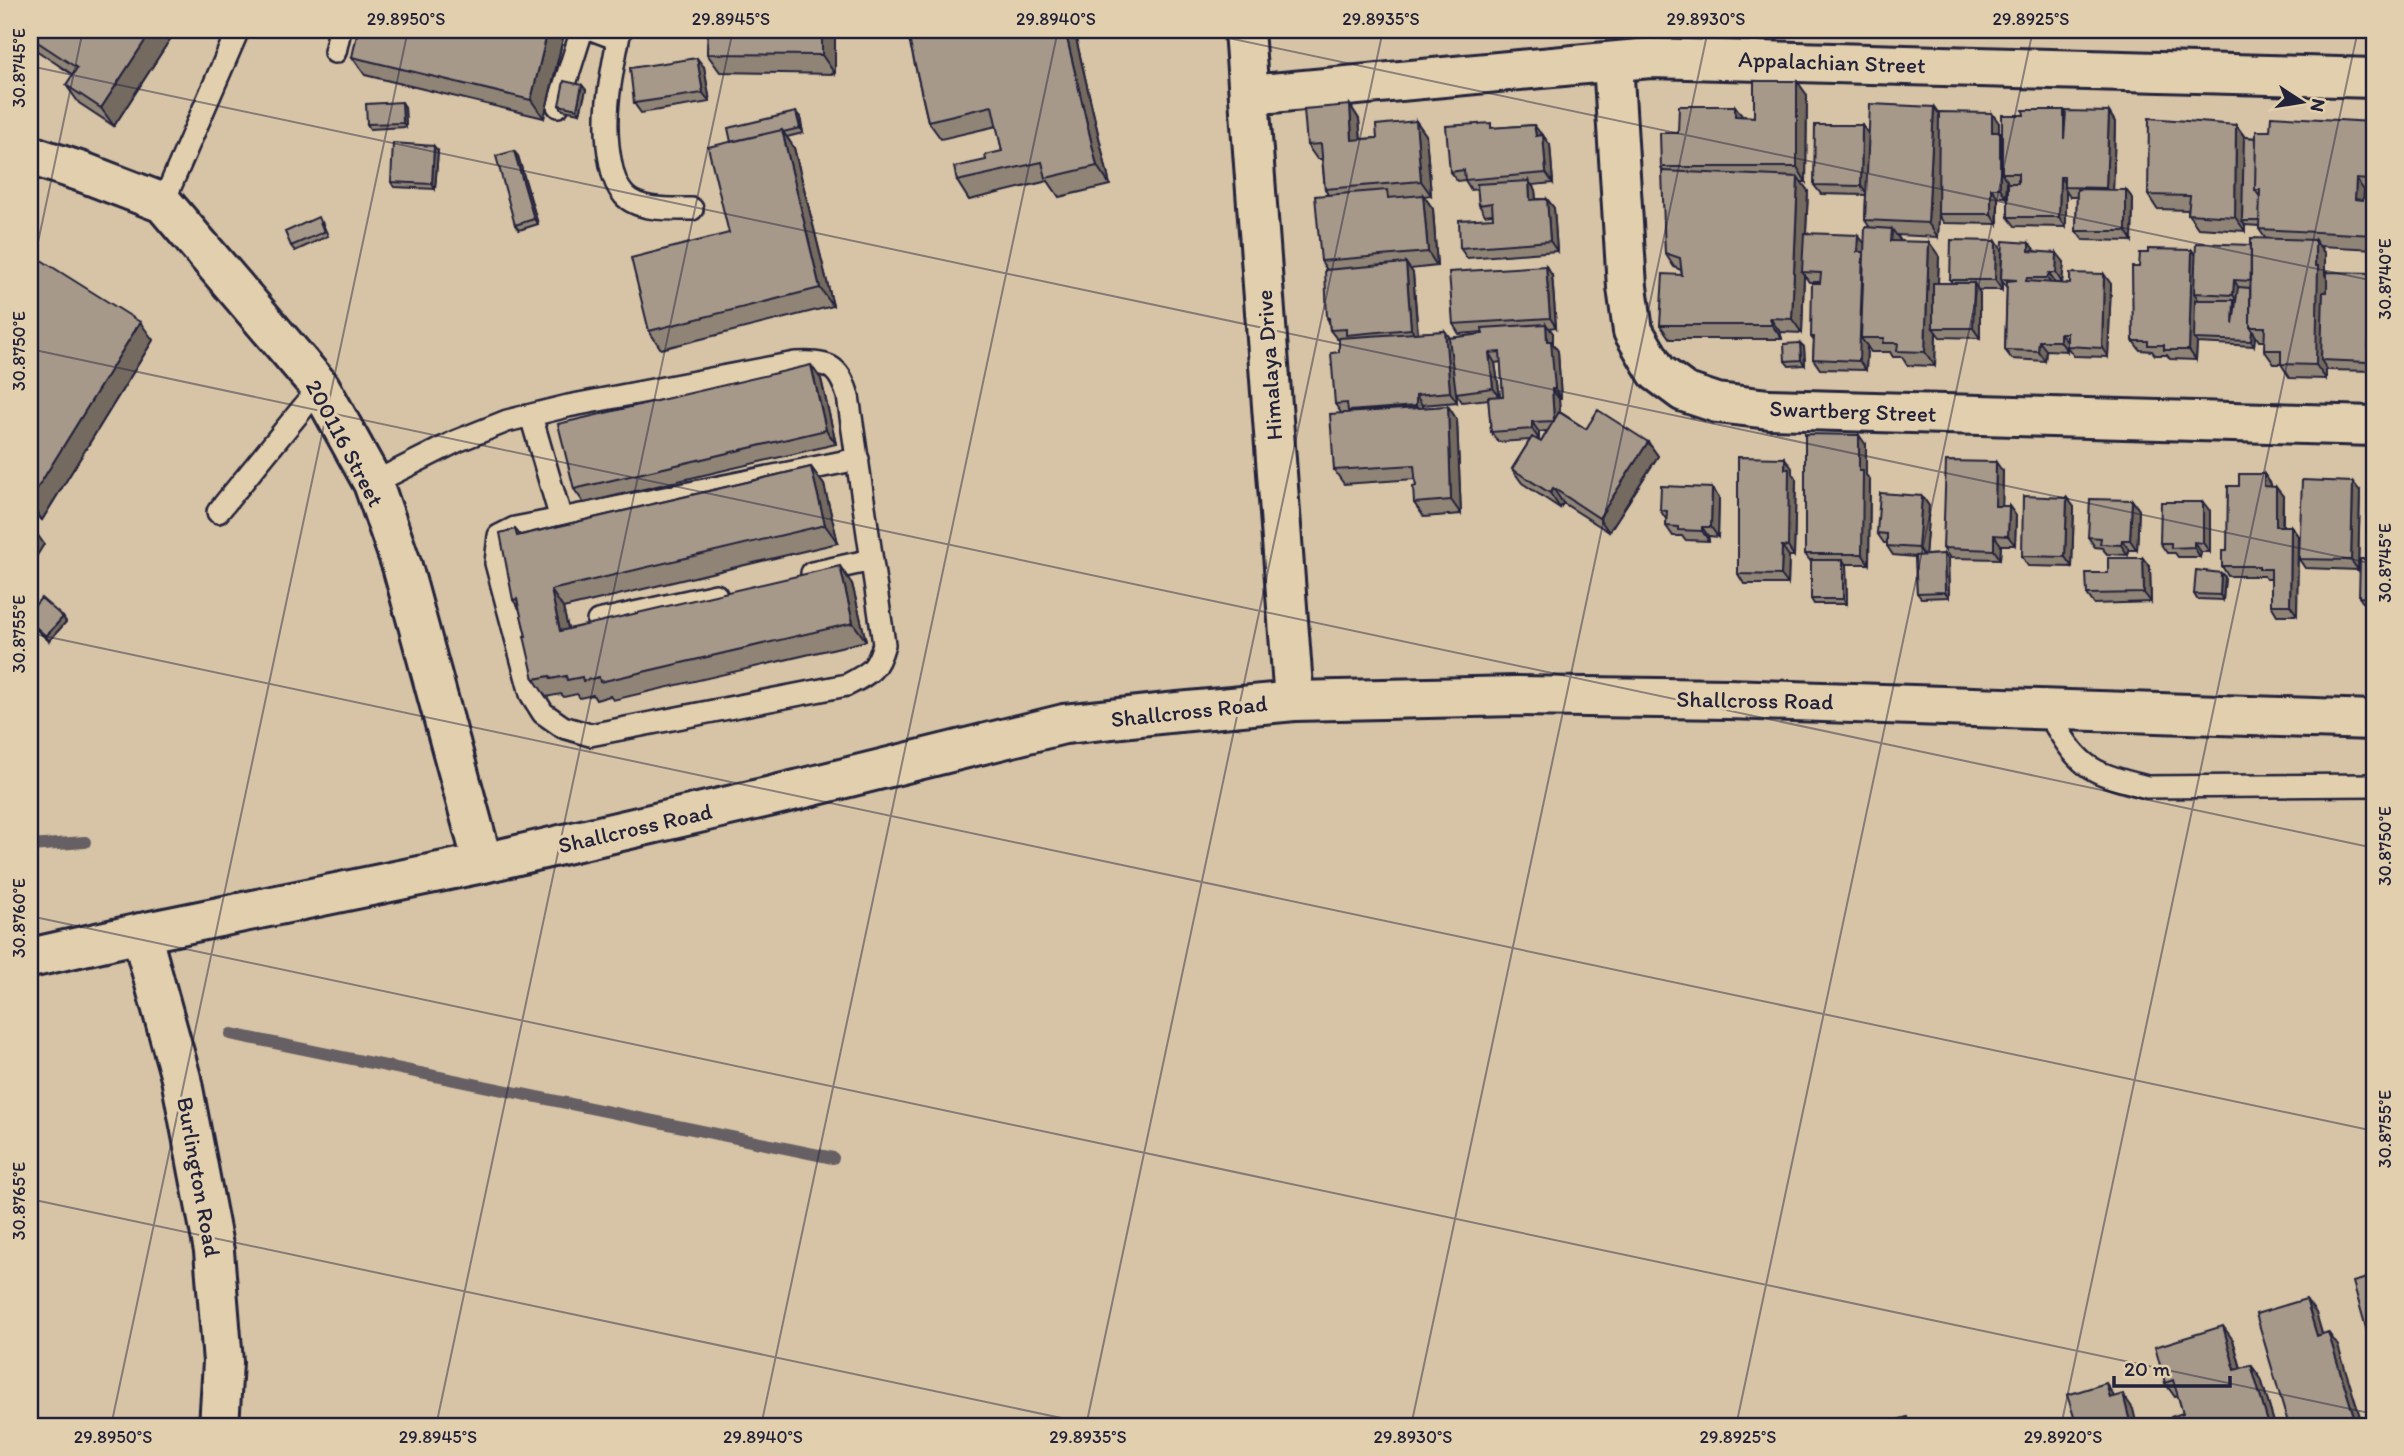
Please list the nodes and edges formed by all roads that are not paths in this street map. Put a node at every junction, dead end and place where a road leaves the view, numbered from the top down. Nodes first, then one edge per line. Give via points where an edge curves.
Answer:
1 (238, 30) edge
2 (340, 30) edge
3 (582, 30) edge
4 (594, 30) edge
5 (1244, 30) edge
6 (620, 35) edge
7 (335, 52) dead end
8 (1613, 62) junction
9 (2374, 78) edge
10 (1249, 95) junction
11 (558, 106) edge
12 (30, 155) edge
13 (163, 203) junction
14 (692, 209) dead end
15 (320, 387) junction
16 (531, 416) junction
17 (2374, 426) edge
18 (858, 459) junction
19 (373, 483) junction
20 (218, 512) dead end
21 (561, 519) junction
22 (872, 560) junction
23 (794, 577) edge
24 (741, 589) edge
25 (598, 621) edge
26 (1294, 701) junction
27 (2046, 708) junction
28 (2374, 719) edge
29 (2374, 785) edge
30 (483, 863) junction
31 (141, 933) junction
32 (30, 958) edge
33 (219, 1426) edge

1 - 13 lane
2 - 7 lane
3 - 11 lane
4 - 6 lane
5 - 10 street, Himalaya Drive
6 - 14 lane via 606,116 606,142 615,180 625,197 647,206
8 - 9 street, Appalachian Street via 1684,58
8 - 10 street, Appalachian Street
8 - 17 street, Swartberg Street via 1633,331 1657,372 1684,392 1717,403 1769,409
10 - 26 street, Himalaya Drive
12 - 13 street, 200116 Street
13 - 15 street, 200116 Street
15 - 19 street, 200116 Street
15 - 20 lane
16 - 18 lane via 818,362 843,378
16 - 19 lane via 457,441
16 - 21 lane
18 - 21 lane
18 - 22 lane
19 - 30 street, 200116 Street via 402,566
21 - 22 lane via 514,528 499,536 496,563 531,694 544,713 563,727 590,734 847,685 868,674 880,661 884,644
22 - 23 lane
24 - 25 lane
26 - 27 street, Shallcross Road via 1517,696
26 - 30 street, Shallcross Road via 1064,724
27 - 28 street, Shallcross Road
27 - 29 lane via 2073,754 2088,768 2147,787
30 - 31 street, Shallcross Road
31 - 32 street, Shallcross Road
31 - 33 street, Burlington Road via 181,1078 214,1251 223,1362

